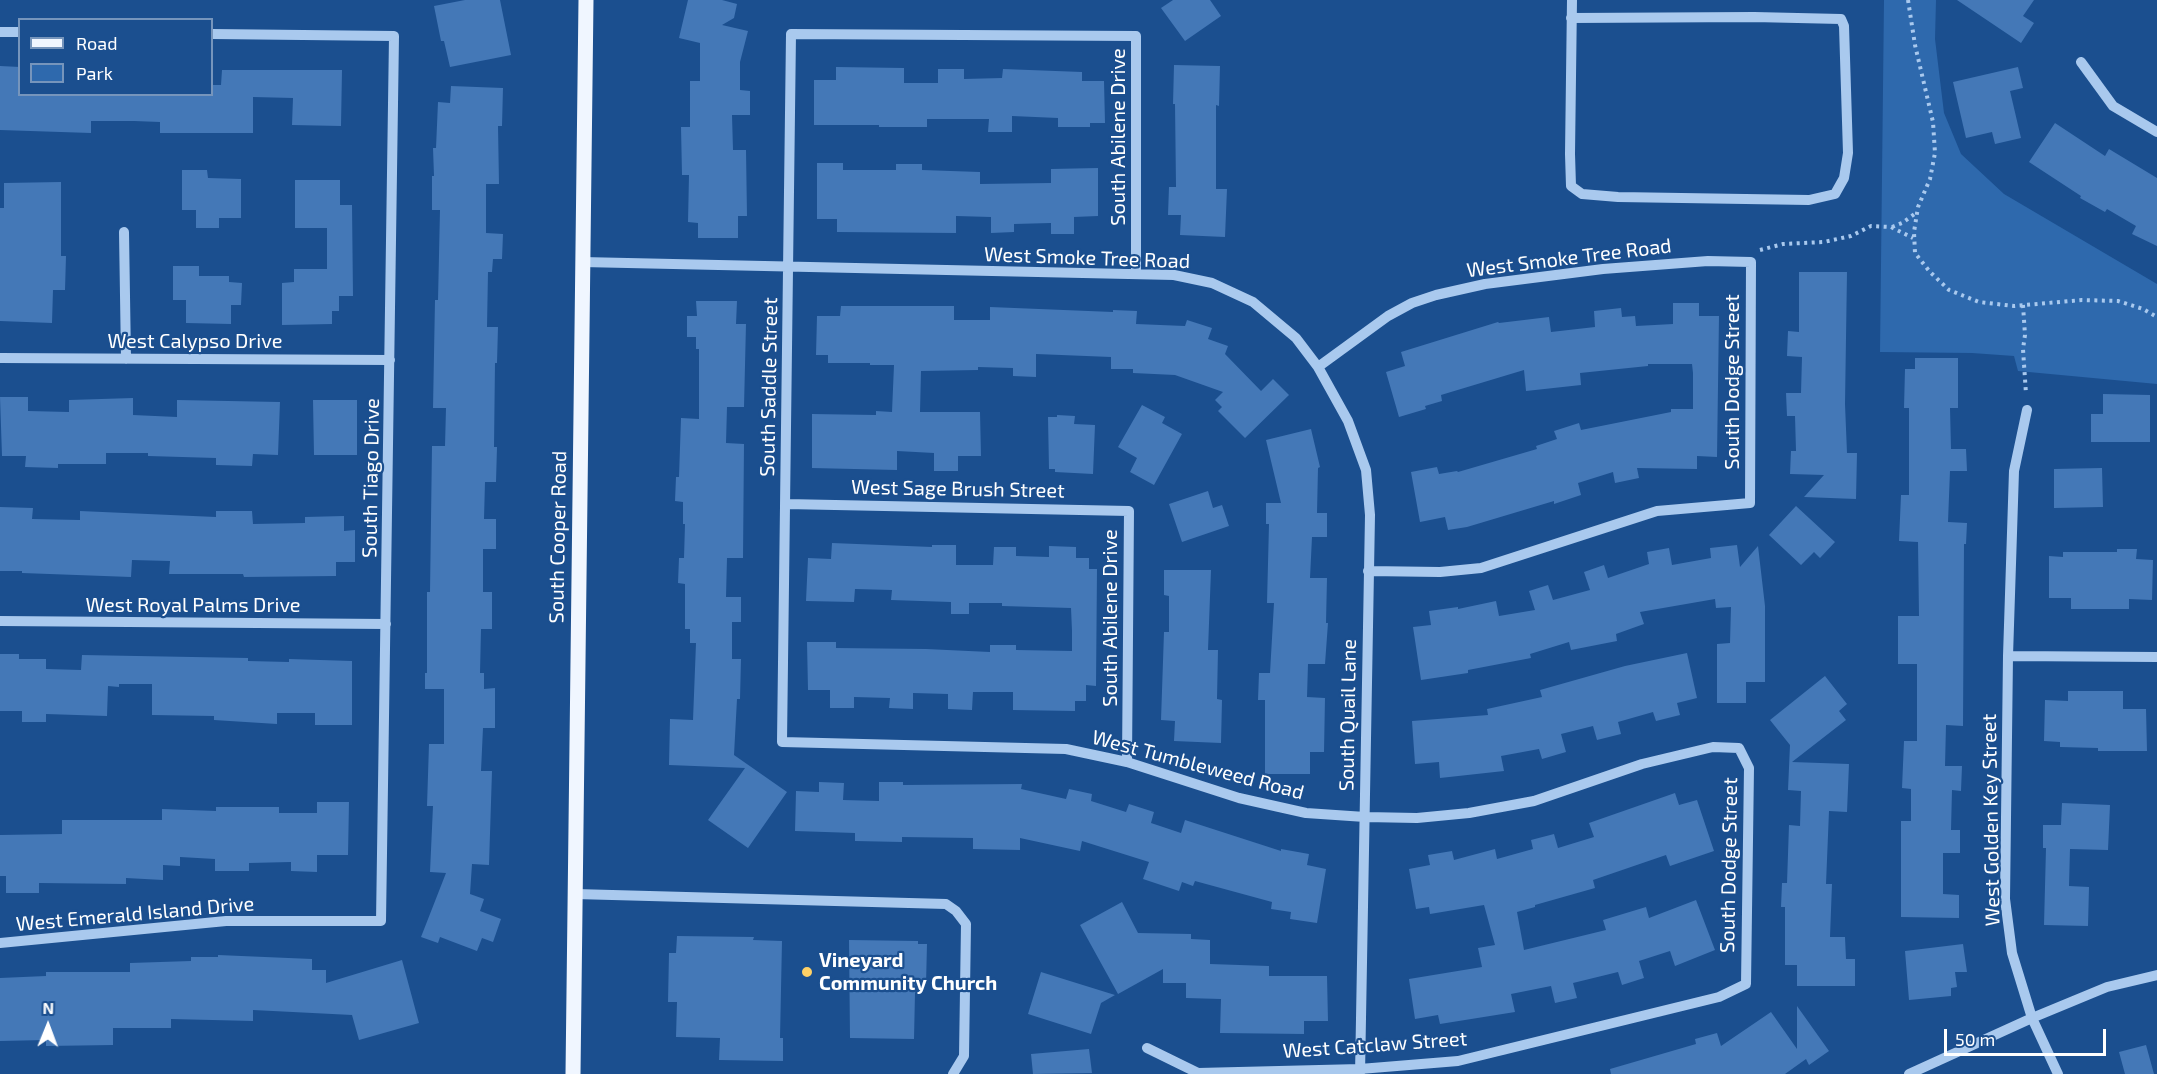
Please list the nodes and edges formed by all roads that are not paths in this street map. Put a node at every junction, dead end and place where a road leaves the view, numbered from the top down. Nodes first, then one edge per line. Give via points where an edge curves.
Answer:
1 (585, 0) edge
2 (1572, 0) edge
3 (1571, 18) junction
4 (0, 32) edge
5 (18, 32) edge
6 (213, 34) edge
7 (791, 34) joint
8 (2082, 62) dead end
9 (2157, 132) edge
10 (124, 232) dead end
11 (582, 262) junction
12 (1751, 262) joint
13 (789, 267) junction
14 (1136, 274) junction
15 (0, 358) edge
16 (126, 359) junction
17 (390, 360) junction
18 (1318, 368) junction
19 (2026, 410) road end
20 (786, 504) junction
21 (1129, 511) joint
22 (1368, 571) junction
23 (0, 621) edge
24 (387, 624) junction
25 (2008, 656) junction
26 (2157, 657) edge
27 (782, 742) joint
28 (1739, 748) joint
29 (1127, 762) junction
30 (1365, 818) junction
31 (575, 894) junction
32 (381, 921) joint
33 (0, 943) edge
34 (2157, 975) edge
35 (1746, 984) joint
36 (2032, 1018) junction
37 (1147, 1048) dead end
38 (1360, 1071) edge
39 (573, 1074) edge
40 (953, 1074) edge
41 (1909, 1074) edge
42 (2058, 1074) edge

1 - 11 main road, South Cooper Road
2 - 3 street
3 - 3 street via 1569,154 1571,186 1582,194 1809,200 1835,194 1845,178 1848,153 1841,19
4 - 5 street
6 - 17 street, South Tiago Drive via 394,36
7 - 13 street, South Saddle Street
7 - 14 street, South Abilene Drive via 1136,36
8 - 9 street via 2113,106
10 - 16 street
11 - 13 street, West Smoke Tree Road
11 - 31 main road, South Cooper Road
12 - 18 street, West Smoke Tree Road via 1708,261 1603,269 1485,284 1436,295 1388,316
12 - 22 street, South Dodge Street via 1750,503 1657,511 1481,568
13 - 14 street, West Smoke Tree Road
13 - 20 street, South Saddle Street
14 - 18 street, West Smoke Tree Road via 1174,275 1212,283 1253,302 1296,338
15 - 16 street, West Calypso Drive
16 - 17 street, West Calypso Drive
17 - 24 street, South Tiago Drive
18 - 22 street, South Quail Lane via 1348,421 1366,470 1370,515
19 - 25 street, West Golden Key Street via 2014,471
20 - 21 street, West Sage Brush Street
20 - 27 street, South Saddle Street
21 - 29 street, South Abilene Drive
22 - 30 street, South Quail Lane
23 - 24 street, West Royal Palms Drive
24 - 32 street, South Tiago Drive
25 - 26 street
25 - 36 street, West Golden Key Street via 2005,899 2012,953
27 - 29 street, West Tumbleweed Road via 1066,749
28 - 30 street, West Tumbleweed Road via 1713,747 1642,764 1534,801 1469,813
28 - 35 street, South Dodge Street via 1749,768
29 - 30 street, West Tumbleweed Road via 1239,798 1306,813
30 - 38 street, South Quail Lane
31 - 39 main road, South Cooper Road
31 - 40 street via 946,904 966,924 964,1056
32 - 33 street, West Emerald Island Drive via 226,921
34 - 36 street via 2107,987
35 - 38 street, West Catclaw Street via 1719,997 1458,1061
36 - 41 street
36 - 42 street, West Golden Key Street
37 - 38 street, West Catclaw Street via 1198,1073

